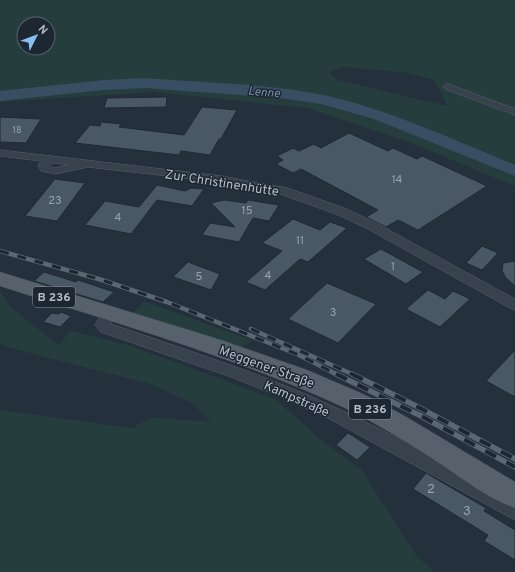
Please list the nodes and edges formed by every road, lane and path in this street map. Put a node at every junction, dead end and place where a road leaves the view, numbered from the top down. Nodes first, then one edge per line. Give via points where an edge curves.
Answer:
1 (448, 88) dead end
2 (515, 112) edge
3 (0, 153) edge
4 (0, 279) edge
5 (515, 305) edge
6 (108, 315) junction
7 (515, 496) edge
8 (515, 512) edge

1 - 2 street
3 - 5 street, Zur Christinenhütte via 253,184 312,200 372,226
4 - 6 main road, Meggener Straße / B 236
6 - 7 main road, Meggener Straße / B 236 via 253,360 354,400
6 - 8 street, Kampstraße via 102,325 106,328 287,393 390,443

